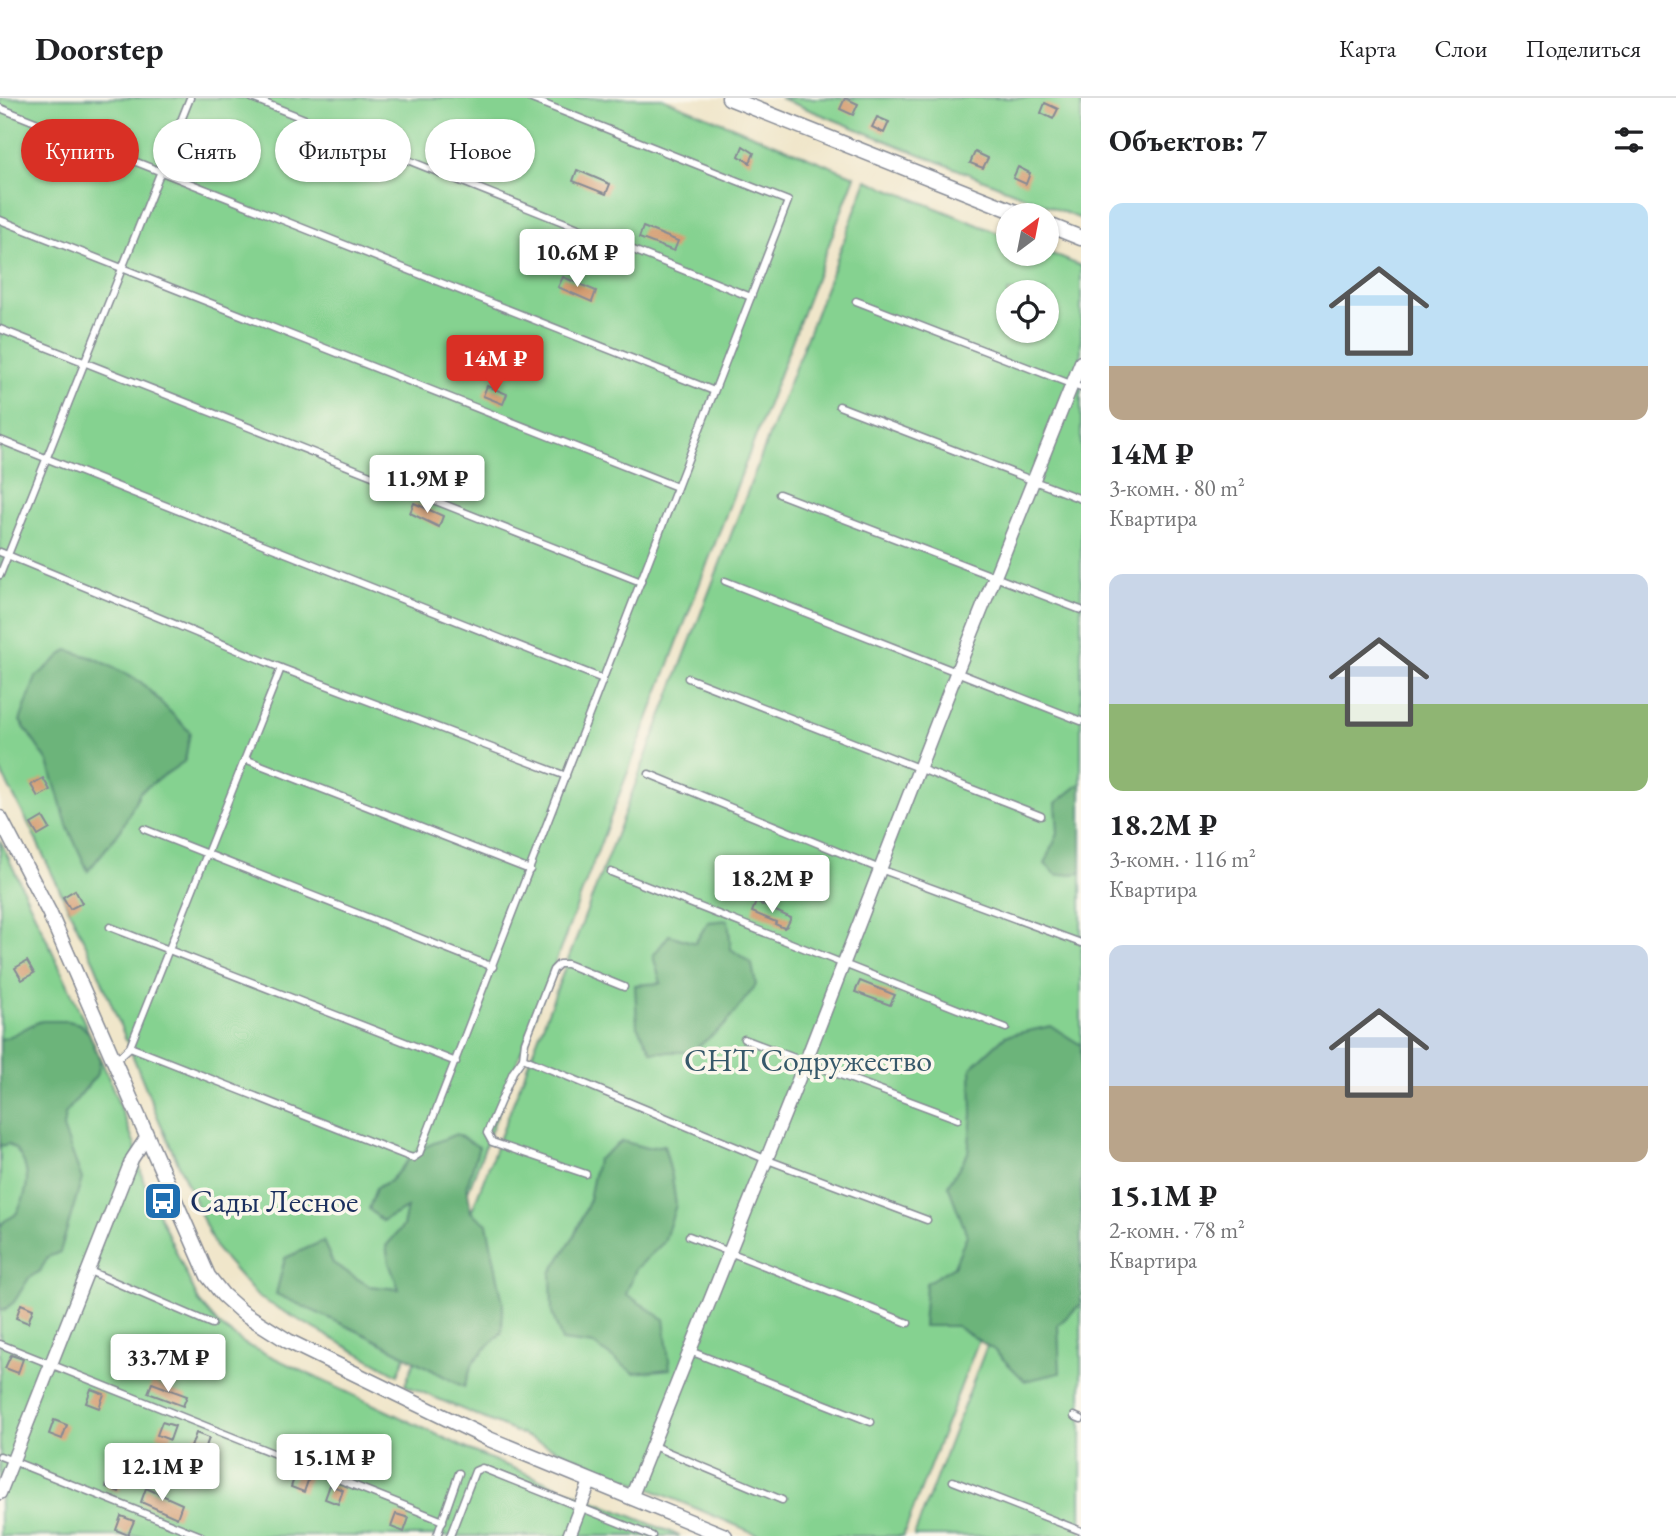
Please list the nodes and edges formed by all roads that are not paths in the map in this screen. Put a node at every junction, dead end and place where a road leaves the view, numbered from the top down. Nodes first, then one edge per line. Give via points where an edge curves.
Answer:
1 (190, 98) edge
2 (253, 98) edge
3 (529, 98) edge
4 (729, 98) edge
5 (0, 108) edge
6 (182, 119) edge
7 (153, 170) edge
8 (157, 182) edge
9 (184, 182) edge
10 (996, 204) edge
11 (0, 220) edge
12 (1059, 229) edge
13 (1081, 238) edge
14 (123, 268) junction
15 (751, 297) junction
16 (856, 301) dead end
17 (0, 329) edge
18 (1081, 362) edge
19 (85, 363) junction
20 (1077, 387) edge
21 (714, 391) junction
22 (839, 405) dead end
23 (0, 440) edge
24 (47, 458) junction
25 (1033, 480) junction
26 (677, 487) junction
27 (779, 494) dead end
28 (1081, 499) edge
29 (0, 552) edge
30 (8, 556) junction
31 (0, 575) edge
32 (995, 576) junction
33 (724, 581) dead end
34 (641, 582) junction
35 (1081, 610) edge
36 (281, 668) junction
37 (957, 671) junction
38 (688, 678) dead end
39 (603, 679) junction
40 (1081, 721) edge
41 (245, 759) junction
42 (920, 769) junction
43 (649, 774) dead end
44 (566, 776) junction
45 (1041, 816) dead end
46 (0, 818) edge
47 (144, 829) dead end
48 (207, 855) junction
49 (880, 869) junction
50 (530, 870) junction
51 (611, 872) dead end
52 (110, 928) dead end
53 (1081, 943) edge
54 (169, 950) junction
55 (843, 964) junction
56 (493, 967) junction
57 (624, 986) dead end
58 (1006, 1028) dead end
59 (744, 1039) dead end
60 (130, 1047) junction
61 (523, 1058) junction
62 (114, 1062) junction
63 (456, 1062) junction
64 (805, 1063) junction
65 (958, 1119) dead end
66 (146, 1138) junction
67 (765, 1159) junction
68 (586, 1174) dead end
69 (927, 1220) dead end
70 (689, 1236) dead end
71 (728, 1253) junction
72 (87, 1270) junction
73 (908, 1323) dead end
74 (212, 1324) dead end
75 (0, 1344) edge
76 (689, 1350) junction
77 (51, 1363) junction
78 (871, 1422) dead end
79 (651, 1445) junction
80 (0, 1456) edge
81 (13, 1461) junction
82 (459, 1473) dead end
83 (953, 1481) dead end
84 (590, 1482) junction
85 (0, 1493) edge
86 (631, 1498) junction
87 (782, 1500) dead end
88 (580, 1507) junction
89 (443, 1521) junction
90 (1081, 1531) edge
91 (201, 1536) edge
92 (437, 1536) edge
93 (450, 1536) edge
94 (569, 1536) edge
95 (652, 1536) edge
96 (725, 1536) edge

1 - 6 lane
2 - 15 lane
3 - 15 lane via 788,201
4 - 10 street
5 - 7 lane
8 - 14 lane
9 - 21 lane
11 - 14 lane
12 - 13 street
14 - 19 lane
14 - 26 lane
15 - 21 lane
16 - 20 lane
17 - 19 lane
18 - 20 street
19 - 24 lane
19 - 34 lane
20 - 25 street
21 - 26 lane
22 - 25 lane
23 - 24 lane
24 - 30 lane
24 - 39 lane
25 - 28 lane
25 - 32 street
26 - 34 lane
27 - 32 lane
29 - 30 lane
30 - 31 lane
30 - 36 lane
32 - 35 lane
32 - 37 street
33 - 37 lane
34 - 39 lane
36 - 41 lane
36 - 44 lane
37 - 40 lane
37 - 42 street
38 - 42 lane
39 - 44 lane
41 - 48 lane
41 - 50 lane
42 - 45 lane
42 - 49 street
43 - 49 lane
44 - 50 lane
46 - 62 street via 48,912
47 - 48 lane
48 - 54 lane
48 - 56 lane
49 - 53 lane
49 - 55 street
50 - 56 lane
51 - 55 lane
52 - 54 lane
54 - 60 lane
54 - 63 lane
55 - 58 lane
55 - 64 street
56 - 63 lane
57 - 61 lane via 559,964 525,1042
59 - 64 lane
60 - 62 lane
60 - 63 lane via 413,1157 419,1154
61 - 67 lane
61 - 68 lane via 513,1072 488,1138
62 - 66 street
64 - 65 lane
64 - 67 street
66 - 72 street via 132,1159
66 - 84 street via 208,1276 242,1312 288,1341 463,1427
67 - 69 lane
67 - 71 street
70 - 71 lane
71 - 73 lane
71 - 76 street
72 - 74 lane
72 - 77 street
75 - 77 lane
76 - 78 lane
76 - 79 street
77 - 81 street
77 - 89 lane
79 - 86 street
79 - 87 lane
80 - 81 lane
81 - 85 street
81 - 91 lane
82 - 89 lane
83 - 90 lane
84 - 86 street
84 - 88 street
86 - 96 street
88 - 93 lane via 482,1468 470,1480
88 - 94 street
88 - 95 lane
89 - 92 lane

